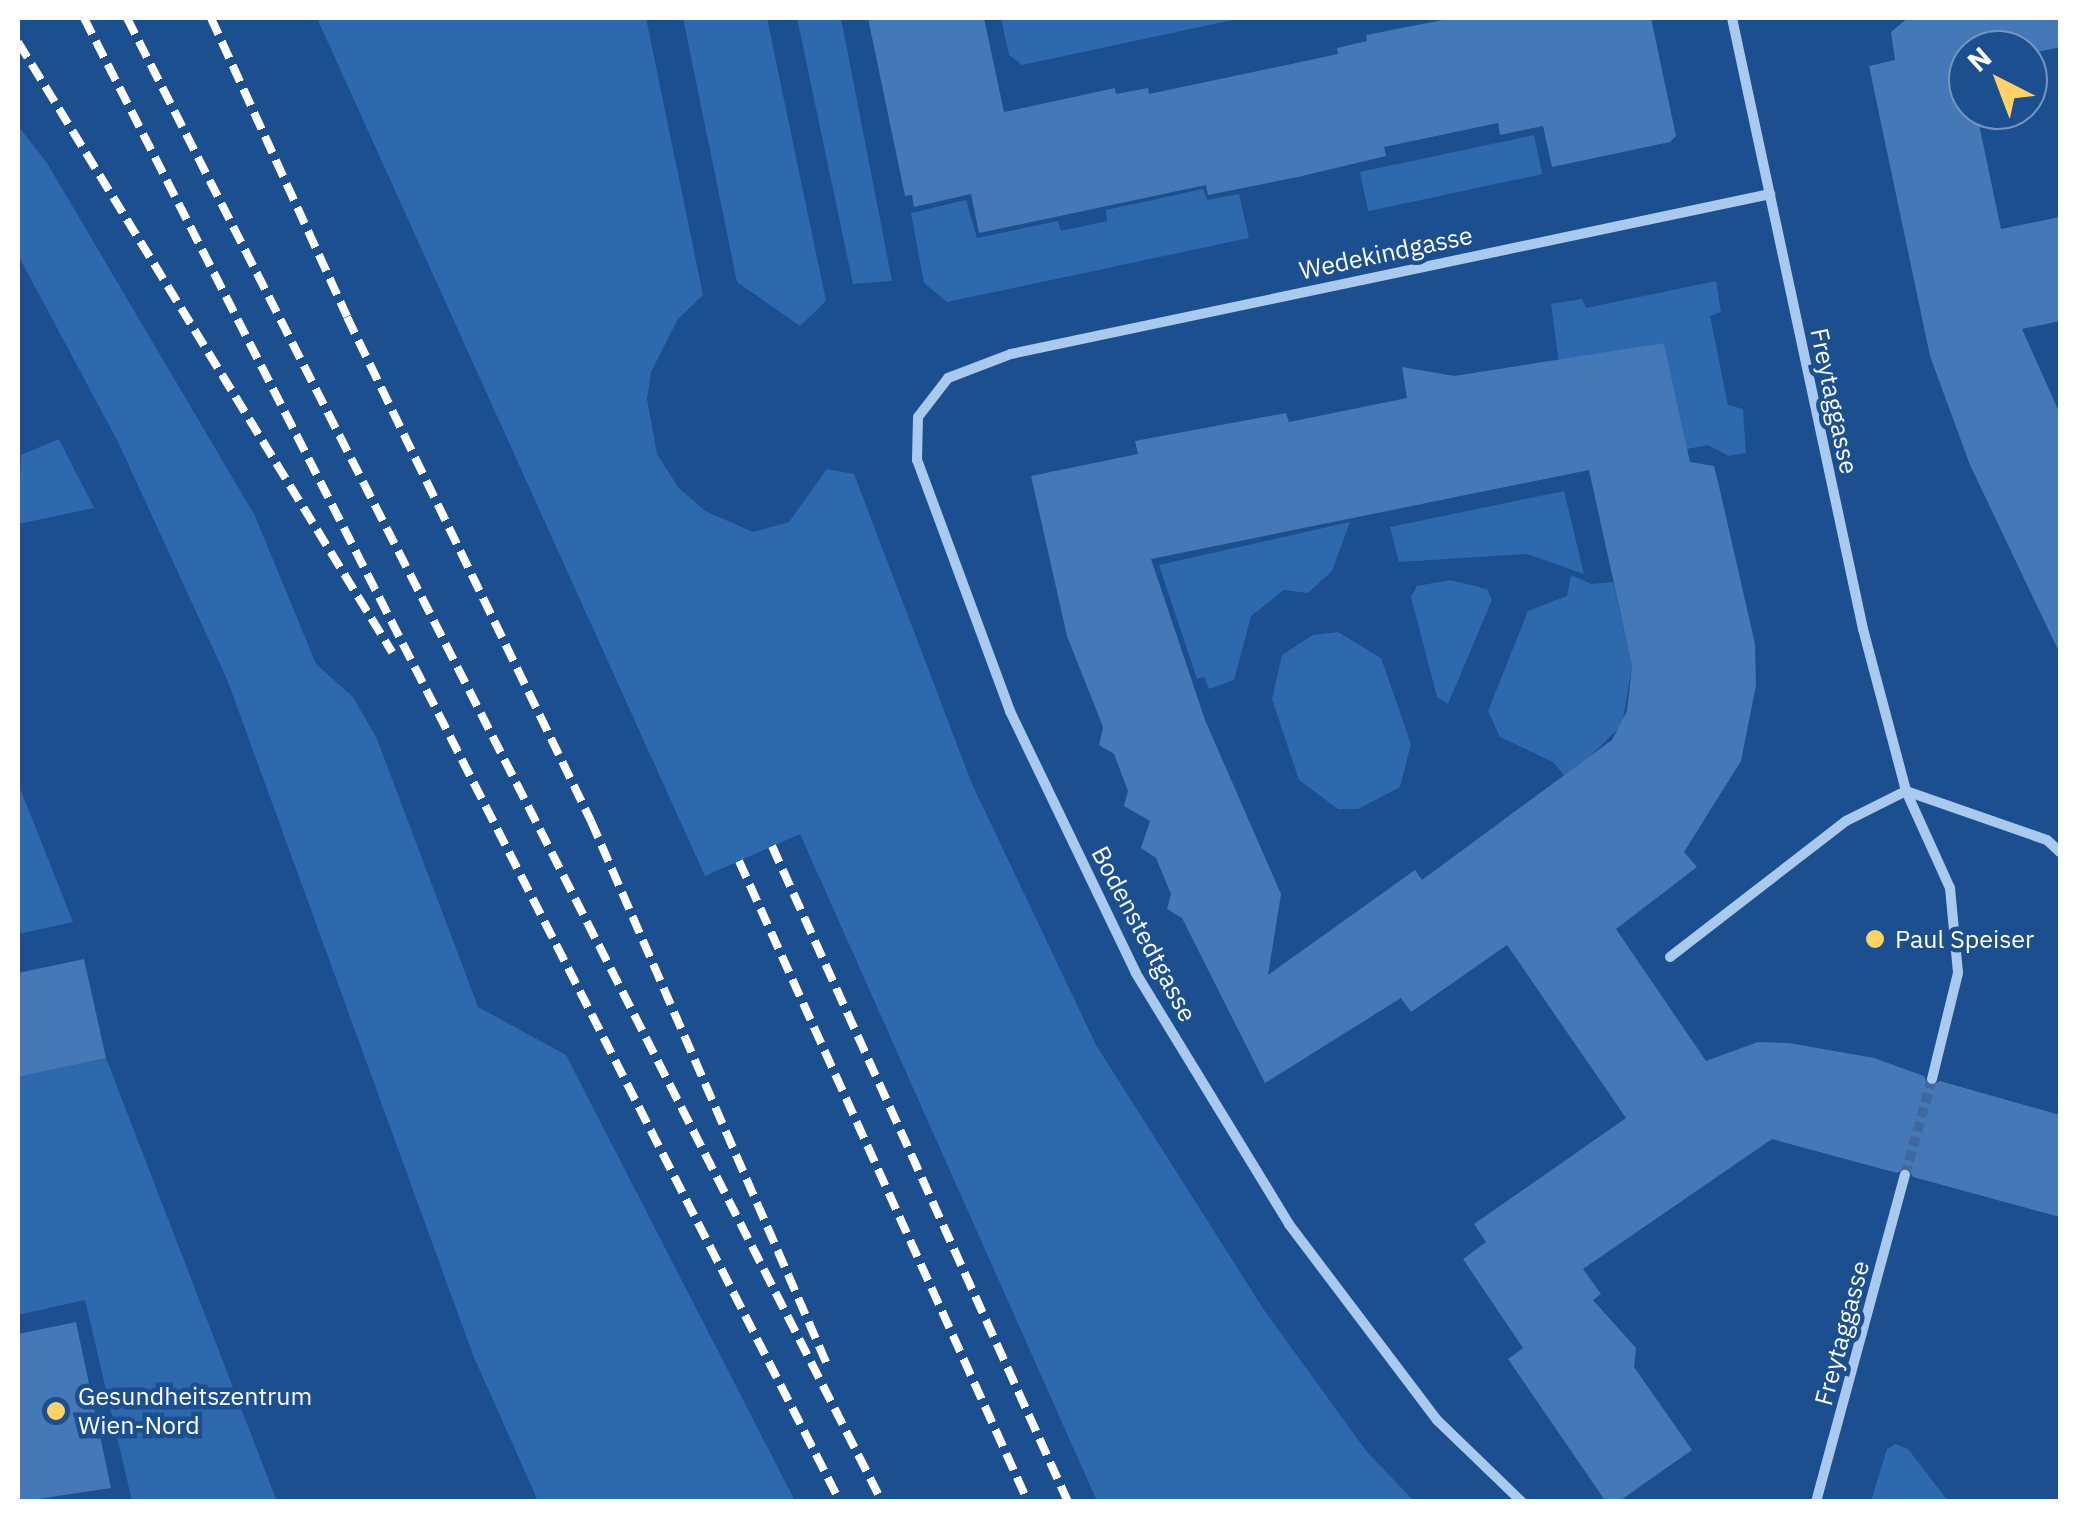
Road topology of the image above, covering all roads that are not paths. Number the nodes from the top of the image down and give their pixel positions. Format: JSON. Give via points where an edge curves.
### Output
{"nodes":[{"id":1,"x":1732,"y":18,"type":"edge"},
{"id":2,"x":1770,"y":194,"type":"junction"},
{"id":3,"x":1011,"y":354,"type":"joint"},
{"id":4,"x":1906,"y":792,"type":"junction"},
{"id":5,"x":2060,"y":852,"type":"edge"},
{"id":6,"x":1670,"y":957,"type":"dead end"},
{"id":7,"x":1932,"y":1079,"type":"tunnel mouth"},
{"id":8,"x":1905,"y":1175,"type":"tunnel mouth"},
{"id":9,"x":1522,"y":1502,"type":"edge"},
{"id":10,"x":1816,"y":1502,"type":"edge"}],
"edges":[{"from":1,"to":2,"type":"street","name":"Freytaggasse"},
{"from":2,"to":3,"type":"street","name":"Wedekindgasse"},
{"from":2,"to":4,"type":"street","name":"Freytaggasse","via":[[1862,629]]},
{"from":3,"to":9,"type":"street","name":"Bodenstedtgasse","via":[[968,367],[935,389],[918,417],[917,460],[1010,712],[1136,973],[1289,1224],[1437,1420]]},
{"from":4,"to":5,"type":"street","via":[[2047,840]]},
{"from":4,"to":6,"type":"street","via":[[1846,821]]},
{"from":4,"to":7,"type":"street","name":"Freytaggasse","via":[[1952,902],[1958,973]]},
{"from":8,"to":10,"type":"street","name":"Freytaggasse"}]}
